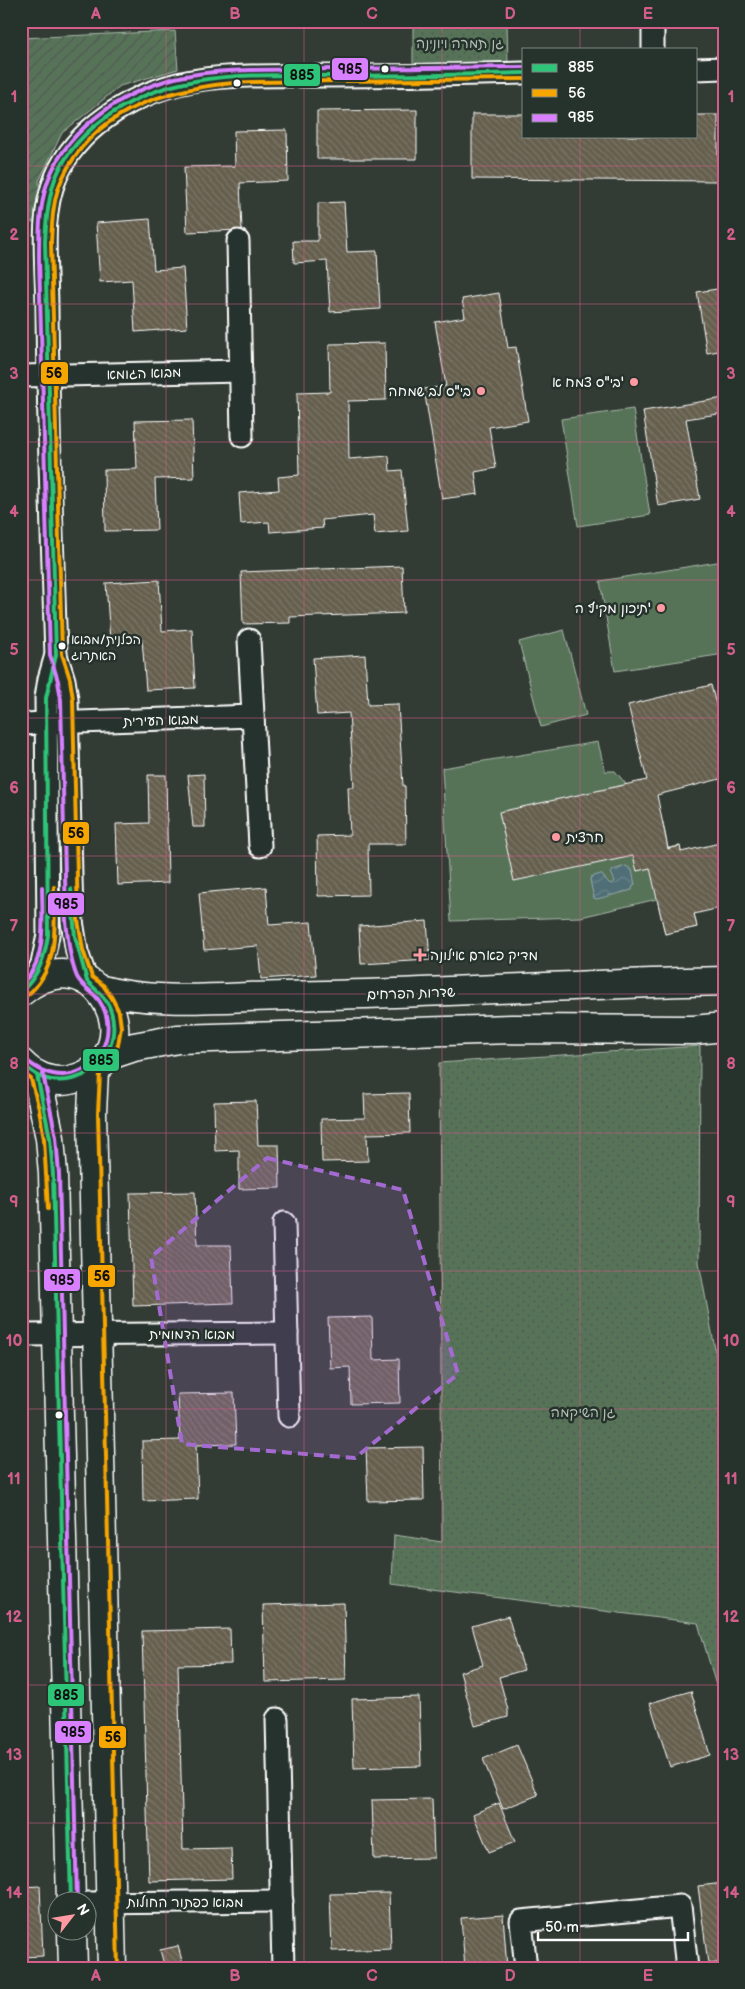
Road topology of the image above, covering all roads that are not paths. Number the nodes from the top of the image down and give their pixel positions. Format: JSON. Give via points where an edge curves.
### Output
{"nodes":[{"id":1,"x":653,"y":21,"type":"edge"},
{"id":2,"x":653,"y":48,"type":"edge"},
{"id":3,"x":724,"y":68,"type":"edge"},
{"id":4,"x":698,"y":69,"type":"edge"},
{"id":5,"x":522,"y":73,"type":"edge"},
{"id":6,"x":238,"y":241,"type":"dead end"},
{"id":7,"x":241,"y":371,"type":"junction"},
{"id":8,"x":21,"y":376,"type":"edge"},
{"id":9,"x":47,"y":376,"type":"junction"},
{"id":10,"x":242,"y":436,"type":"dead end"},
{"id":11,"x":250,"y":640,"type":"dead end"},
{"id":12,"x":56,"y":655,"type":"junction"},
{"id":13,"x":253,"y":716,"type":"junction"},
{"id":14,"x":68,"y":723,"type":"junction"},
{"id":15,"x":21,"y":724,"type":"edge"},
{"id":16,"x":47,"y":724,"type":"junction"},
{"id":17,"x":260,"y":846,"type":"dead end"},
{"id":18,"x":724,"y":981,"type":"edge"},
{"id":19,"x":93,"y":985,"type":"junction"},
{"id":20,"x":27,"y":987,"type":"edge"},
{"id":21,"x":724,"y":1027,"type":"edge"},
{"id":22,"x":100,"y":1063,"type":"junction"},
{"id":23,"x":25,"y":1067,"type":"edge"},
{"id":24,"x":284,"y":1223,"type":"dead end"},
{"id":25,"x":287,"y":1333,"type":"junction"},
{"id":26,"x":58,"y":1334,"type":"junction"},
{"id":27,"x":97,"y":1334,"type":"junction"},
{"id":28,"x":21,"y":1335,"type":"edge"},
{"id":29,"x":290,"y":1416,"type":"dead end"},
{"id":30,"x":277,"y":1719,"type":"dead end"},
{"id":31,"x":71,"y":1892,"type":"edge"},
{"id":32,"x":282,"y":1901,"type":"junction"},
{"id":33,"x":99,"y":1903,"type":"edge"},
{"id":34,"x":72,"y":1942,"type":"edge"},
{"id":35,"x":73,"y":1968,"type":"edge"},
{"id":36,"x":112,"y":1968,"type":"edge"},
{"id":37,"x":283,"y":1968,"type":"edge"},
{"id":38,"x":526,"y":1968,"type":"edge"},
{"id":39,"x":686,"y":1968,"type":"edge"}],
"edges":[{"from":1,"to":2,"type":"street"},
{"from":3,"to":4,"type":"street"},
{"from":5,"to":9,"type":"street","via":[[258,76],[179,84],[133,101],[93,128],[68,155],[56,175],[46,228]]},
{"from":6,"to":7,"type":"street"},
{"from":7,"to":9,"type":"street","name":"מבוא הגומא"},
{"from":7,"to":10,"type":"street"},
{"from":8,"to":9,"type":"street","name":"מבוא הגומא"},
{"from":9,"to":12,"type":"street"},
{"from":11,"to":13,"type":"street"},
{"from":12,"to":14,"type":"street","via":[[64,680]]},
{"from":12,"to":16,"type":"street","via":[[46,698]]},
{"from":13,"to":14,"type":"street","name":"מבוא העירית"},
{"from":13,"to":17,"type":"street"},
{"from":14,"to":16,"type":"street","name":"מבוא העירית"},
{"from":14,"to":19,"type":"street","via":[[72,921],[77,952]]},
{"from":15,"to":16,"type":"street","name":"מבוא העירית"},
{"from":16,"to":20,"type":"street","via":[[48,935],[42,964]]},
{"from":18,"to":19,"type":"street","name":"שדרות הפרחים","via":[[412,993],[156,998],[120,995]]},
{"from":19,"to":20,"type":"street","name":"שדרות הפרחים","via":[[74,975],[60,974],[46,976]]},
{"from":19,"to":22,"type":"street","via":[[107,1001],[115,1028],[112,1043]]},
{"from":21,"to":22,"type":"street","via":[[694,1030],[512,1029],[178,1039],[141,1046]]},
{"from":22,"to":23,"type":"street","via":[[81,1078],[66,1081],[51,1080]]},
{"from":22,"to":27,"type":"street","via":[[92,1113]]},
{"from":23,"to":26,"type":"street","via":[[50,1138]]},
{"from":24,"to":25,"type":"street"},
{"from":25,"to":27,"type":"street","name":"מבוא הדמומית"},
{"from":25,"to":29,"type":"street"},
{"from":26,"to":27,"type":"street","name":"מבוא הדמומית"},
{"from":26,"to":28,"type":"street","name":"מבוא הדמומית"},
{"from":26,"to":31,"type":"street"},
{"from":27,"to":33,"type":"street"},
{"from":30,"to":32,"type":"street"},
{"from":32,"to":33,"type":"street","name":"מבוא כפתור החולות"},
{"from":32,"to":37,"type":"street"},
{"from":33,"to":36,"type":"street"},
{"from":34,"to":35,"type":"street"},
{"from":38,"to":39,"type":"street","via":[[521,1921],[680,1906]]}]}
